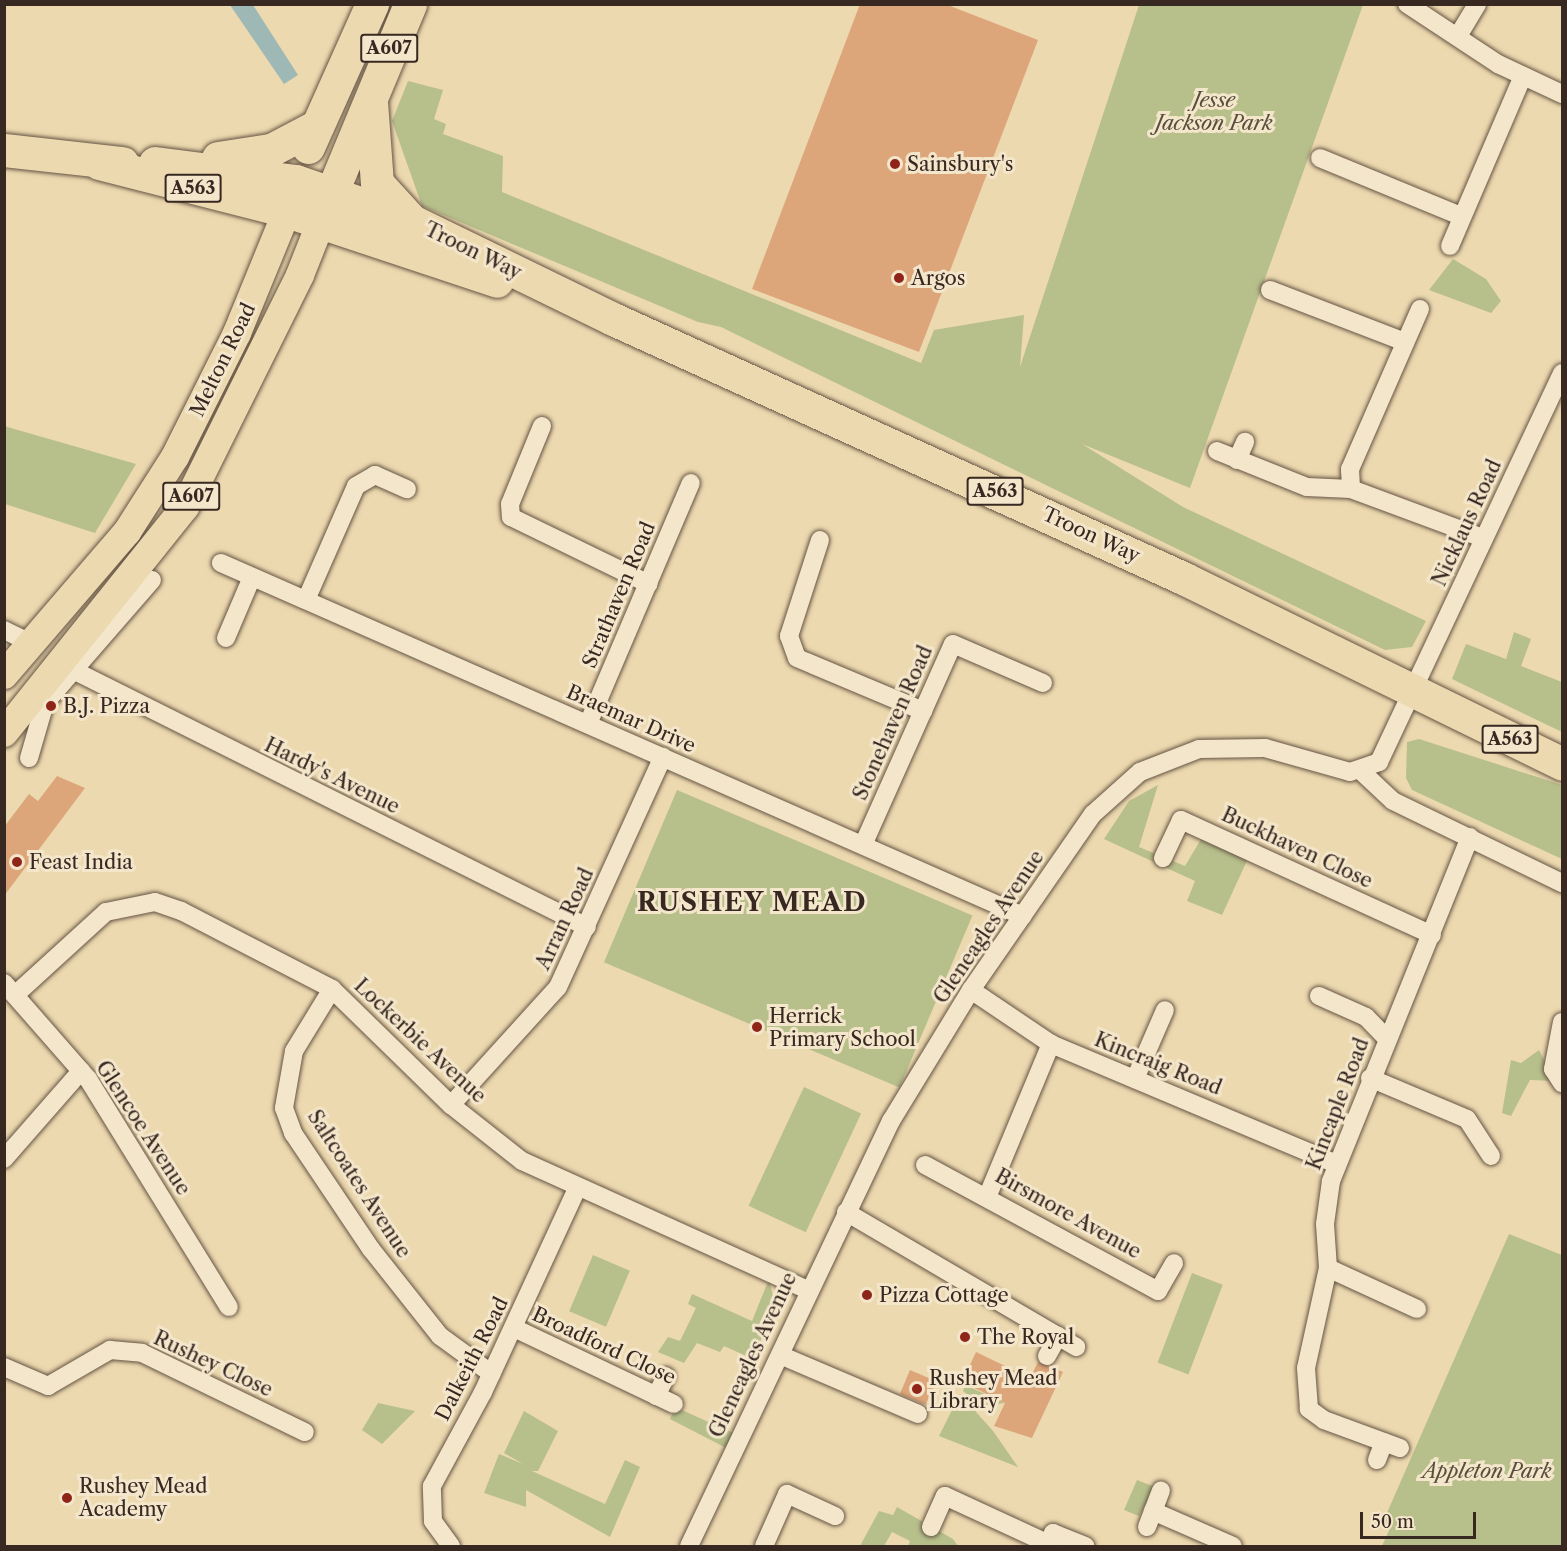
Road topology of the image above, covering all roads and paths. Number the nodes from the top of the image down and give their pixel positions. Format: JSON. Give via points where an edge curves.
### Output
{"nodes":[{"id":1,"x":372,"y":4,"type":"edge"},
{"id":2,"x":410,"y":4,"type":"edge"},
{"id":3,"x":1477,"y":4,"type":"edge"},
{"id":4,"x":1406,"y":9,"type":"edge"},
{"id":5,"x":1458,"y":36,"type":"junction"},
{"id":6,"x":1522,"y":76,"type":"junction"},
{"id":7,"x":371,"y":92,"type":"junction"},
{"id":8,"x":1563,"y":94,"type":"edge"},
{"id":9,"x":317,"y":126,"type":"junction"},
{"id":10,"x":4,"y":150,"type":"edge"},
{"id":11,"x":1320,"y":158,"type":"dead end"},
{"id":12,"x":99,"y":163,"type":"junction"},
{"id":13,"x":154,"y":163,"type":"junction"},
{"id":14,"x":330,"y":191,"type":"junction"},
{"id":15,"x":292,"y":196,"type":"junction"},
{"id":16,"x":1461,"y":216,"type":"junction"},
{"id":17,"x":412,"y":221,"type":"junction"},
{"id":18,"x":321,"y":222,"type":"junction"},
{"id":19,"x":1450,"y":246,"type":"dead end"},
{"id":20,"x":1270,"y":290,"type":"dead end"},
{"id":21,"x":1420,"y":309,"type":"dead end"},
{"id":22,"x":613,"y":319,"type":"junction"},
{"id":23,"x":1405,"y":342,"type":"junction"},
{"id":24,"x":1563,"y":373,"type":"edge"},
{"id":25,"x":1556,"y":409,"type":"edge"},
{"id":26,"x":542,"y":426,"type":"dead end"},
{"id":27,"x":1245,"y":442,"type":"dead end"},
{"id":28,"x":1217,"y":451,"type":"dead end"},
{"id":29,"x":1237,"y":460,"type":"junction"},
{"id":30,"x":691,"y":483,"type":"dead end"},
{"id":31,"x":407,"y":489,"type":"dead end"},
{"id":32,"x":1351,"y":489,"type":"junction"},
{"id":33,"x":121,"y":529,"type":"junction"},
{"id":34,"x":1483,"y":538,"type":"junction"},
{"id":35,"x":820,"y":540,"type":"dead end"},
{"id":36,"x":154,"y":549,"type":"junction"},
{"id":37,"x":221,"y":563,"type":"dead end"},
{"id":38,"x":252,"y":577,"type":"junction"},
{"id":39,"x":152,"y":580,"type":"dead end"},
{"id":40,"x":649,"y":584,"type":"junction"},
{"id":41,"x":306,"y":600,"type":"junction"},
{"id":42,"x":19,"y":637,"type":"edge"},
{"id":43,"x":226,"y":638,"type":"dead end"},
{"id":44,"x":4,"y":652,"type":"edge"},
{"id":45,"x":66,"y":667,"type":"junction"},
{"id":46,"x":4,"y":675,"type":"edge"},
{"id":47,"x":1042,"y":683,"type":"dead end"},
{"id":48,"x":1415,"y":694,"type":"junction"},
{"id":49,"x":923,"y":711,"type":"junction"},
{"id":50,"x":588,"y":724,"type":"junction"},
{"id":51,"x":4,"y":734,"type":"edge"},
{"id":52,"x":663,"y":757,"type":"junction"},
{"id":53,"x":29,"y":758,"type":"dead end"},
{"id":54,"x":1563,"y":764,"type":"edge"},
{"id":55,"x":1362,"y":772,"type":"junction"},
{"id":56,"x":1470,"y":837,"type":"junction"},
{"id":57,"x":863,"y":845,"type":"junction"},
{"id":58,"x":1163,"y":858,"type":"dead end"},
{"id":59,"x":1563,"y":883,"type":"edge"},
{"id":60,"x":1023,"y":916,"type":"junction"},
{"id":61,"x":587,"y":927,"type":"junction"},
{"id":62,"x":1432,"y":935,"type":"junction"},
{"id":63,"x":10,"y":989,"type":"edge"},
{"id":64,"x":332,"y":989,"type":"junction"},
{"id":65,"x":971,"y":990,"type":"junction"},
{"id":66,"x":1320,"y":996,"type":"dead end"},
{"id":67,"x":1165,"y":1010,"type":"dead end"},
{"id":68,"x":1563,"y":1022,"type":"edge"},
{"id":69,"x":1387,"y":1039,"type":"junction"},
{"id":70,"x":1051,"y":1044,"type":"junction"},
{"id":71,"x":81,"y":1071,"type":"junction"},
{"id":72,"x":1370,"y":1078,"type":"junction"},
{"id":73,"x":1135,"y":1079,"type":"junction"},
{"id":74,"x":1563,"y":1083,"type":"edge"},
{"id":75,"x":451,"y":1105,"type":"junction"},
{"id":76,"x":1491,"y":1156,"type":"dead end"},
{"id":77,"x":4,"y":1159,"type":"edge"},
{"id":78,"x":1337,"y":1164,"type":"junction"},
{"id":79,"x":925,"y":1165,"type":"dead end"},
{"id":80,"x":577,"y":1189,"type":"junction"},
{"id":81,"x":988,"y":1195,"type":"junction"},
{"id":82,"x":846,"y":1212,"type":"junction"},
{"id":83,"x":1174,"y":1263,"type":"dead end"},
{"id":84,"x":1328,"y":1268,"type":"junction"},
{"id":85,"x":808,"y":1290,"type":"junction"},
{"id":86,"x":229,"y":1307,"type":"dead end"},
{"id":87,"x":1417,"y":1309,"type":"dead end"},
{"id":88,"x":514,"y":1328,"type":"junction"},
{"id":89,"x":1058,"y":1336,"type":"junction"},
{"id":90,"x":1076,"y":1347,"type":"dead end"},
{"id":91,"x":780,"y":1355,"type":"junction"},
{"id":92,"x":1047,"y":1356,"type":"dead end"},
{"id":93,"x":4,"y":1367,"type":"edge"},
{"id":94,"x":492,"y":1374,"type":"junction"},
{"id":95,"x":666,"y":1376,"type":"dead end"},
{"id":96,"x":656,"y":1396,"type":"junction"},
{"id":97,"x":674,"y":1404,"type":"dead end"},
{"id":98,"x":918,"y":1414,"type":"dead end"},
{"id":99,"x":305,"y":1432,"type":"dead end"},
{"id":100,"x":1377,"y":1460,"type":"dead end"},
{"id":101,"x":1161,"y":1491,"type":"dead end"},
{"id":102,"x":835,"y":1516,"type":"dead end"},
{"id":103,"x":931,"y":1527,"type":"dead end"},
{"id":104,"x":1048,"y":1545,"type":"edge"},
{"id":105,"x":452,"y":1546,"type":"edge"},
{"id":106,"x":689,"y":1546,"type":"edge"},
{"id":107,"x":764,"y":1546,"type":"edge"},
{"id":108,"x":1085,"y":1546,"type":"edge"},
{"id":109,"x":1233,"y":1546,"type":"edge"}],
"edges":[{"from":1,"to":9,"type":"highway","name":"Melton Road","number":"A607"},
{"from":2,"to":7,"type":"highway","name":"Melton Road","number":"A607"},
{"from":3,"to":5,"type":"street"},
{"from":4,"to":5,"type":"street"},
{"from":5,"to":6,"type":"street"},
{"from":6,"to":8,"type":"street"},
{"from":6,"to":16,"type":"street"},
{"from":7,"to":14,"type":"highway","name":"Melton Road","number":"A607"},
{"from":7,"to":17,"type":"highway","name":"Melton Road","number":"A607","via":[[377,183],[386,200]]},
{"from":9,"to":13,"type":"highway","number":"A563","via":[[256,155]]},
{"from":9,"to":15,"type":"highway","name":"Melton Road","number":"A607"},
{"from":10,"to":12,"type":"highway","number":"A563"},
{"from":11,"to":16,"type":"street","via":[[1345,160]]},
{"from":12,"to":13,"type":"highway","number":"A563"},
{"from":12,"to":15,"type":"highway","number":"A563"},
{"from":13,"to":15,"type":"highway","number":"A563"},
{"from":14,"to":15,"type":"highway","number":"A563"},
{"from":14,"to":17,"type":"highway","name":"Troon Way"},
{"from":14,"to":18,"type":"highway","name":"Melton Road","number":"A607"},
{"from":15,"to":18,"type":"highway","number":"A563"},
{"from":15,"to":33,"type":"main road","name":"Melton Road","number":"A607","via":[[197,414]]},
{"from":16,"to":19,"type":"street"},
{"from":17,"to":22,"type":"highway","name":"Troon Way"},
{"from":18,"to":22,"type":"highway","name":"Troon Way"},
{"from":18,"to":36,"type":"main road","name":"Melton Road","number":"A607","via":[[220,441],[185,507]]},
{"from":20,"to":23,"type":"street"},
{"from":21,"to":23,"type":"street"},
{"from":22,"to":48,"type":"highway","name":"Troon Way","number":"A563","via":[[1175,574]]},
{"from":23,"to":32,"type":"street","via":[[1350,469]]},
{"from":24,"to":25,"type":"street","name":"Nicklaus Road"},
{"from":25,"to":34,"type":"street","name":"Nicklaus Road"},
{"from":26,"to":40,"type":"street","via":[[510,504],[511,517]]},
{"from":27,"to":29,"type":"street"},
{"from":28,"to":29,"type":"street"},
{"from":29,"to":32,"type":"street","via":[[1307,487]]},
{"from":30,"to":40,"type":"street","name":"Strathaven Road"},
{"from":31,"to":41,"type":"street","via":[[375,475],[356,486]]},
{"from":32,"to":34,"type":"street"},
{"from":33,"to":36,"type":"main road"},
{"from":33,"to":42,"type":"main road","name":"Melton Road","number":"A607"},
{"from":34,"to":48,"type":"street","name":"Nicklaus Road"},
{"from":35,"to":49,"type":"street","via":[[789,636],[797,658]]},
{"from":36,"to":45,"type":"main road","name":"Melton Road","number":"A607"},
{"from":37,"to":38,"type":"street","name":"Braemar Drive"},
{"from":38,"to":41,"type":"street","name":"Braemar Drive"},
{"from":38,"to":43,"type":"street"},
{"from":39,"to":45,"type":"street"},
{"from":40,"to":50,"type":"street","name":"Strathaven Road"},
{"from":41,"to":50,"type":"street","name":"Braemar Drive"},
{"from":42,"to":44,"type":"street"},
{"from":42,"to":46,"type":"main road","name":"Melton Road","number":"A607"},
{"from":45,"to":51,"type":"main road","name":"Melton Road","number":"A607"},
{"from":45,"to":53,"type":"street","via":[[45,703]]},
{"from":45,"to":61,"type":"street","name":"Hardy's Avenue"},
{"from":47,"to":49,"type":"street","name":"Stonehaven Road","via":[[953,644]]},
{"from":48,"to":54,"type":"highway","name":"Troon Way","number":"A563"},
{"from":48,"to":55,"type":"street","via":[[1385,754]]},
{"from":49,"to":57,"type":"street","name":"Stonehaven Road"},
{"from":50,"to":52,"type":"street","name":"Braemar Drive"},
{"from":52,"to":57,"type":"street","name":"Braemar Drive"},
{"from":52,"to":61,"type":"street","name":"Arran Road"},
{"from":55,"to":56,"type":"street","via":[[1392,801]]},
{"from":55,"to":60,"type":"street","name":"Gleneagles Avenue","via":[[1265,748],[1199,749],[1169,759],[1114,790]]},
{"from":56,"to":59,"type":"street"},
{"from":56,"to":62,"type":"street","name":"Kincaple Road"},
{"from":57,"to":60,"type":"street","name":"Braemar Drive"},
{"from":58,"to":62,"type":"street","name":"Buckhaven Close","via":[[1182,820]]},
{"from":60,"to":65,"type":"street","name":"Gleneagles Avenue"},
{"from":61,"to":75,"type":"street","name":"Arran Road","via":[[558,987]]},
{"from":62,"to":69,"type":"street","name":"Kincaple Road"},
{"from":63,"to":64,"type":"street","name":"Lockerbie Avenue","via":[[106,912],[155,902]]},
{"from":63,"to":71,"type":"street","name":"Glencoe Avenue"},
{"from":64,"to":75,"type":"street","name":"Lockerbie Avenue"},
{"from":64,"to":94,"type":"street","name":"Saltcoates Avenue","via":[[294,1051],[284,1108],[292,1133],[371,1249],[440,1336]]},
{"from":65,"to":70,"type":"street","name":"Kincraig Road"},
{"from":65,"to":82,"type":"street","name":"Gleneagles Avenue","via":[[891,1120]]},
{"from":66,"to":69,"type":"street","via":[[1366,1017]]},
{"from":67,"to":73,"type":"street"},
{"from":68,"to":74,"type":"street","via":[[1553,1069]]},
{"from":69,"to":72,"type":"street","name":"Kincaple Road"},
{"from":70,"to":73,"type":"street","name":"Kincraig Road"},
{"from":70,"to":81,"type":"street"},
{"from":71,"to":77,"type":"street"},
{"from":71,"to":86,"type":"street","name":"Glencoe Avenue"},
{"from":72,"to":76,"type":"street","via":[[1467,1119]]},
{"from":72,"to":78,"type":"street","name":"Kincaple Road"},
{"from":73,"to":78,"type":"street","name":"Kincraig Road"},
{"from":75,"to":80,"type":"street","name":"Lockerbie Avenue","via":[[522,1161]]},
{"from":78,"to":84,"type":"street","name":"Kincaple Road","via":[[1325,1224]]},
{"from":79,"to":81,"type":"street","name":"Birsmore Avenue"},
{"from":80,"to":85,"type":"street","name":"Lockerbie Avenue"},
{"from":80,"to":88,"type":"street","name":"Dalkeith Road"},
{"from":81,"to":83,"type":"street","name":"Birsmore Avenue","via":[[1158,1291]]},
{"from":82,"to":85,"type":"street","name":"Gleneagles Avenue"},
{"from":82,"to":89,"type":"street"},
{"from":84,"to":87,"type":"street"},
{"from":84,"to":100,"type":"street","name":"Kincaple Road","via":[[1306,1368],[1309,1408],[1324,1420],[1392,1445]]},
{"from":85,"to":91,"type":"street","name":"Gleneagles Avenue"},
{"from":88,"to":94,"type":"street","name":"Dalkeith Road"},
{"from":88,"to":96,"type":"street","name":"Broadford Close"},
{"from":89,"to":90,"type":"street"},
{"from":89,"to":92,"type":"street"},
{"from":91,"to":98,"type":"street"},
{"from":91,"to":106,"type":"street","name":"Gleneagles Avenue"},
{"from":93,"to":99,"type":"street","name":"Rushey Close","via":[[48,1386],[110,1350],[142,1353]]},
{"from":94,"to":105,"type":"street","name":"Dalkeith Road","via":[[432,1486],[433,1521]]},
{"from":95,"to":96,"type":"street"},
{"from":96,"to":97,"type":"street","name":"Broadford Close"},
{"from":101,"to":109,"type":"street","via":[[1150,1519]]},
{"from":102,"to":107,"type":"street","via":[[787,1494]]},
{"from":103,"to":104,"type":"street","via":[[945,1496]]},
{"from":104,"to":108,"type":"street","via":[[1053,1533]]}]}
